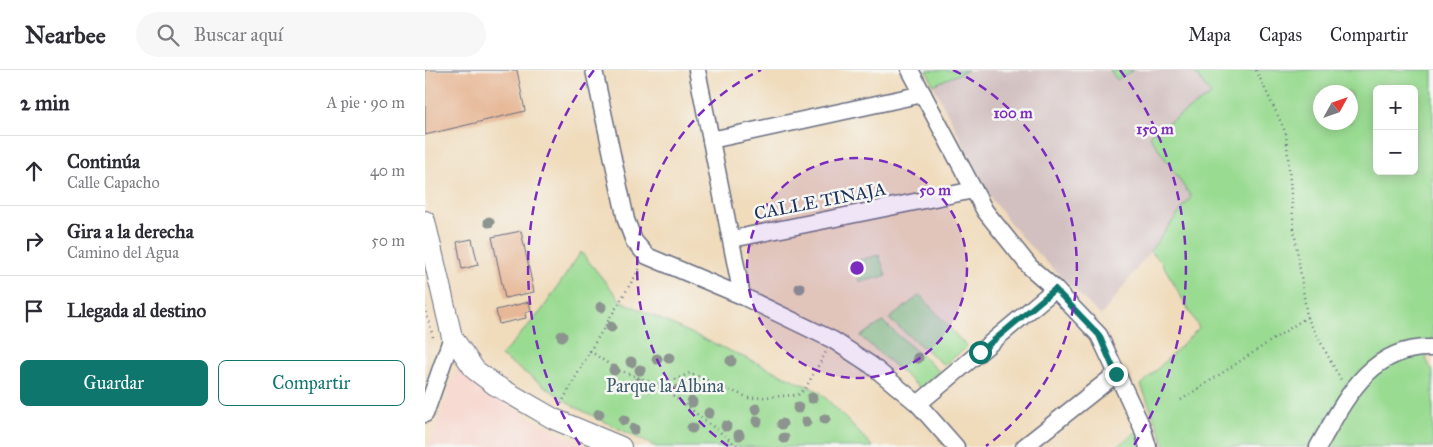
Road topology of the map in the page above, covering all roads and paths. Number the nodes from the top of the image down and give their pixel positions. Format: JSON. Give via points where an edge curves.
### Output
{"nodes":[{"id":1,"x":593,"y":70,"type":"edge"},
{"id":2,"x":697,"y":70,"type":"edge"},
{"id":3,"x":910,"y":70,"type":"edge"},
{"id":4,"x":1256,"y":70,"type":"edge"},
{"id":5,"x":923,"y":94,"type":"junction"},
{"id":6,"x":711,"y":140,"type":"junction"},
{"id":7,"x":974,"y":190,"type":"junction"},
{"id":8,"x":425,"y":221,"type":"edge"},
{"id":9,"x":732,"y":239,"type":"junction"},
{"id":10,"x":647,"y":256,"type":"junction"},
{"id":11,"x":1055,"y":289,"type":"junction"},
{"id":12,"x":742,"y":296,"type":"junction"},
{"id":13,"x":425,"y":307,"type":"edge"},
{"id":14,"x":1307,"y":317,"type":"junction"},
{"id":15,"x":443,"y":340,"type":"junction"},
{"id":16,"x":833,"y":340,"type":"junction"},
{"id":17,"x":1433,"y":348,"type":"edge"},
{"id":18,"x":590,"y":351,"type":"junction"},
{"id":19,"x":1116,"y":374,"type":"junction"},
{"id":20,"x":661,"y":386,"type":"junction"},
{"id":21,"x":1349,"y":395,"type":"junction"},
{"id":22,"x":1181,"y":400,"type":"dead end"},
{"id":23,"x":918,"y":404,"type":"junction"},
{"id":24,"x":425,"y":414,"type":"edge"},
{"id":25,"x":554,"y":419,"type":"junction"},
{"id":26,"x":739,"y":446,"type":"edge"},
{"id":27,"x":621,"y":447,"type":"edge"},
{"id":28,"x":745,"y":447,"type":"edge"},
{"id":29,"x":956,"y":447,"type":"edge"},
{"id":30,"x":1024,"y":447,"type":"edge"},
{"id":31,"x":1148,"y":447,"type":"edge"},
{"id":32,"x":1319,"y":447,"type":"edge"}],
"edges":[{"from":1,"to":10,"type":"street","via":[[626,220],[634,241]]},
{"from":2,"to":6,"type":"street"},
{"from":3,"to":5,"type":"street"},
{"from":4,"to":14,"type":"path","via":[[1286,133],[1294,229]]},
{"from":5,"to":6,"type":"street"},
{"from":5,"to":7,"type":"street"},
{"from":6,"to":9,"type":"street"},
{"from":7,"to":9,"type":"street","name":"CALLE TINAJA"},
{"from":7,"to":11,"type":"street","via":[[985,211],[1030,267]]},
{"from":8,"to":15,"type":"street"},
{"from":9,"to":12,"type":"street"},
{"from":10,"to":12,"type":"street"},
{"from":10,"to":18,"type":"path"},
{"from":11,"to":19,"type":"street","via":[[1099,335]]},
{"from":11,"to":23,"type":"street"},
{"from":12,"to":16,"type":"street"},
{"from":13,"to":15,"type":"path"},
{"from":14,"to":21,"type":"path"},
{"from":14,"to":22,"type":"path"},
{"from":15,"to":24,"type":"street"},
{"from":15,"to":25,"type":"street","via":[[495,385]]},
{"from":16,"to":20,"type":"path","via":[[805,389],[798,394],[749,398],[690,374]]},
{"from":16,"to":23,"type":"street","via":[[871,365]]},
{"from":17,"to":21,"type":"street","via":[[1421,347],[1392,354],[1363,376]]},
{"from":18,"to":20,"type":"path","via":[[616,369]]},
{"from":18,"to":25,"type":"path"},
{"from":19,"to":30,"type":"street"},
{"from":19,"to":31,"type":"street","via":[[1142,427]]},
{"from":20,"to":26,"type":"path"},
{"from":21,"to":32,"type":"street"},
{"from":23,"to":29,"type":"street"},
{"from":25,"to":27,"type":"street"},
{"from":26,"to":28,"type":"path"}]}
